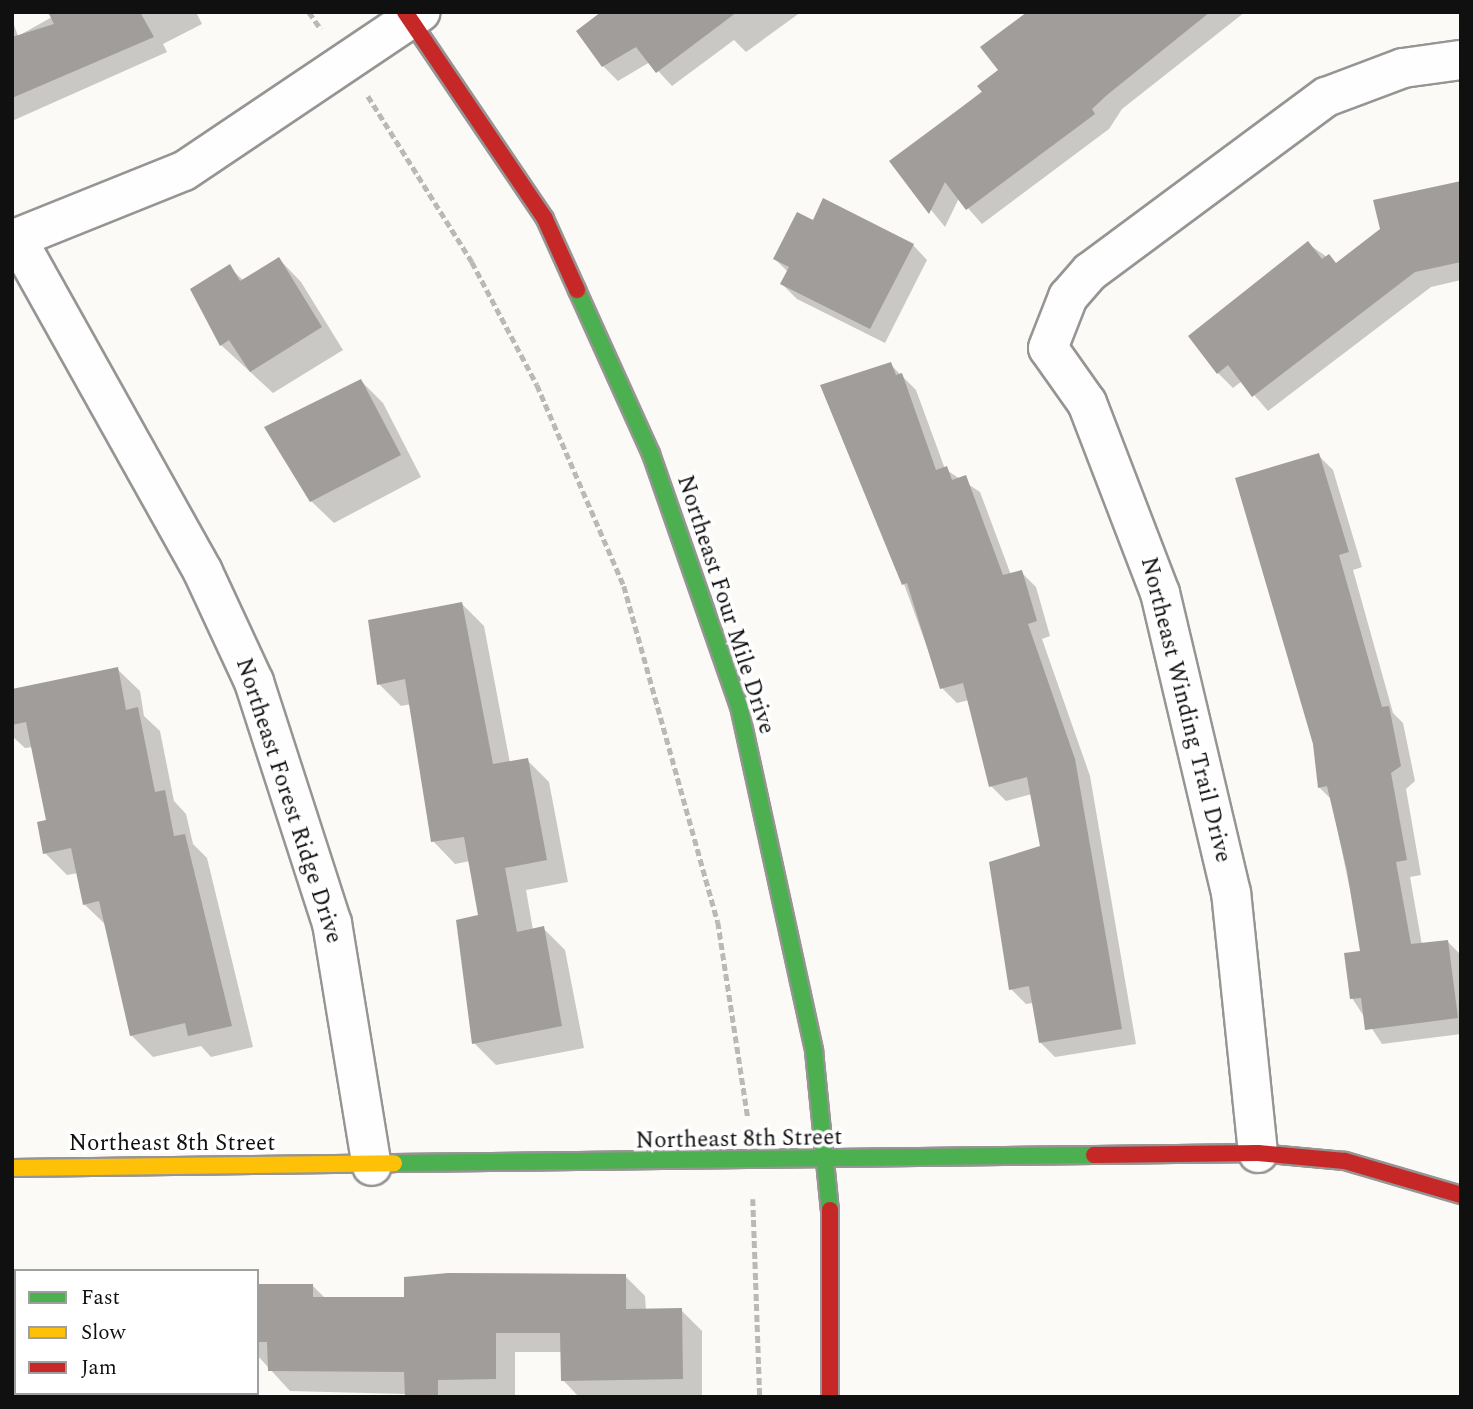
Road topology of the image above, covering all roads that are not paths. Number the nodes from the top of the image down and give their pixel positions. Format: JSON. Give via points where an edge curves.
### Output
{"nodes":[{"id":1,"x":412,"y":15,"type":"edge"},
{"id":2,"x":1461,"y":60,"type":"edge"},
{"id":3,"x":15,"y":239,"type":"edge"},
{"id":4,"x":1258,"y":1153,"type":"junction"},
{"id":5,"x":827,"y":1163,"type":"junction"},
{"id":6,"x":372,"y":1166,"type":"junction"},
{"id":7,"x":12,"y":1168,"type":"edge"},
{"id":8,"x":1461,"y":1195,"type":"edge"},
{"id":9,"x":830,"y":1397,"type":"edge"}],
"edges":[{"from":1,"to":3,"type":"street","via":[[348,67],[184,171]]},
{"from":1,"to":5,"type":"street","name":"Northeast Four Mile Drive","via":[[545,219],[651,454],[738,706],[814,1051]]},
{"from":2,"to":4,"type":"street","name":"Northeast Winding Trail Drive","via":[[1403,68],[1326,97],[1090,271],[1068,297],[1048,348],[1087,403],[1160,593],[1231,893]]},
{"from":3,"to":6,"type":"street","name":"Northeast Forest Ridge Drive","via":[[203,572],[254,682],[332,923]]},
{"from":4,"to":5,"type":"street","name":"Northeast 8th Street"},
{"from":4,"to":8,"type":"street","name":"Northeast 8th Street","via":[[1345,1161]]},
{"from":5,"to":6,"type":"street","name":"Northeast 8th Street"},
{"from":5,"to":9,"type":"street","name":"Northeast Four Mile Drive"},
{"from":6,"to":7,"type":"street","name":"Northeast 8th Street"}]}
